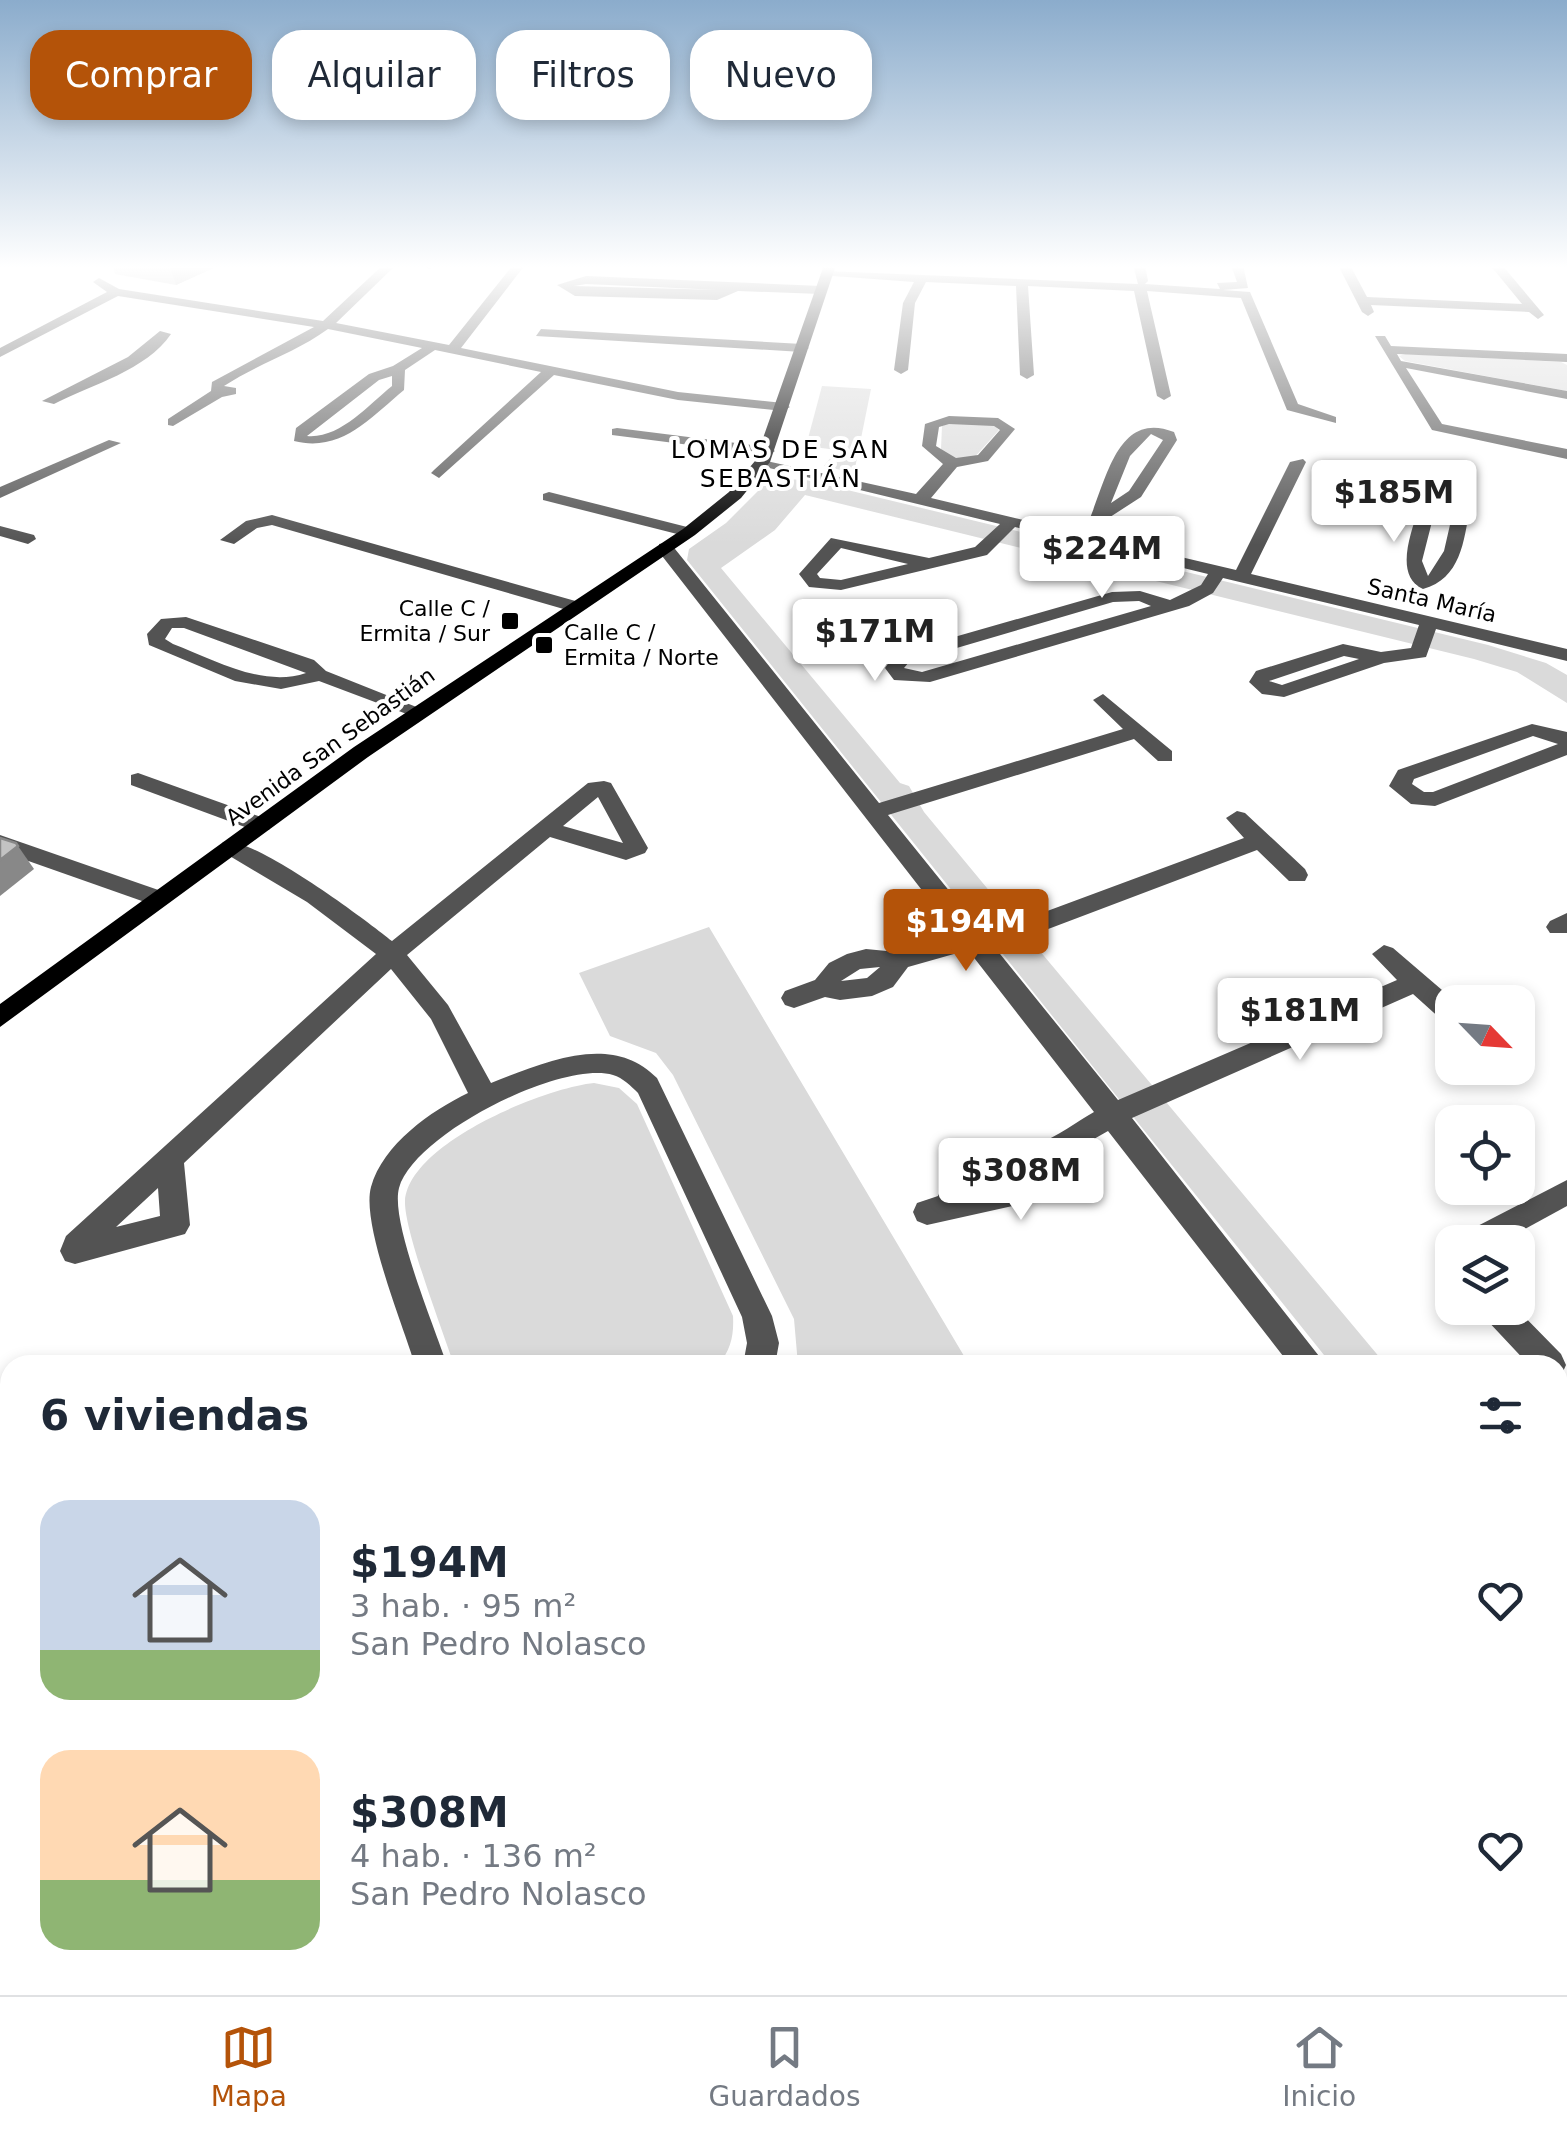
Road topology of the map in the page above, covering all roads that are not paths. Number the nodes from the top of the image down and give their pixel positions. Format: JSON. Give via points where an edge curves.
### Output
{"nodes":[{"id":1,"x":136,"y":358,"type":"edge"},
{"id":2,"x":277,"y":358,"type":"edge"},
{"id":3,"x":415,"y":358,"type":"edge"},
{"id":4,"x":492,"y":358,"type":"edge"},
{"id":5,"x":799,"y":358,"type":"edge"},
{"id":6,"x":902,"y":358,"type":"edge"},
{"id":7,"x":1026,"y":358,"type":"edge"},
{"id":8,"x":1156,"y":358,"type":"edge"},
{"id":9,"x":1272,"y":358,"type":"edge"},
{"id":10,"x":1393,"y":358,"type":"edge"},
{"id":11,"x":1418,"y":358,"type":"edge"},
{"id":12,"x":398,"y":370,"type":"junction"},
{"id":13,"x":551,"y":370,"type":"junction"},
{"id":14,"x":901,"y":370,"type":"dead end"},
{"id":15,"x":1027,"y":376,"type":"dead end"},
{"id":16,"x":1567,"y":394,"type":"edge"},
{"id":17,"x":1164,"y":396,"type":"dead end"},
{"id":18,"x":49,"y":401,"type":"dead end"},
{"id":19,"x":783,"y":406,"type":"junction"},
{"id":20,"x":1330,"y":420,"type":"dead end"},
{"id":21,"x":173,"y":422,"type":"dead end"},
{"id":22,"x":616,"y":432,"type":"dead end"},
{"id":23,"x":114,"y":443,"type":"dead end"},
{"id":24,"x":44,"y":453,"type":"dead end"},
{"id":25,"x":1567,"y":454,"type":"edge"},
{"id":26,"x":765,"y":457,"type":"junction"},
{"id":27,"x":72,"y":461,"type":"junction"},
{"id":28,"x":953,"y":462,"type":"junction"},
{"id":29,"x":1298,"y":462,"type":"dead end"},
{"id":30,"x":439,"y":473,"type":"dead end"},
{"id":31,"x":0,"y":494,"type":"edge"},
{"id":32,"x":549,"y":497,"type":"dead end"},
{"id":33,"x":920,"y":500,"type":"junction"},
{"id":34,"x":1101,"y":516,"type":"junction"},
{"id":35,"x":1011,"y":522,"type":"junction"},
{"id":36,"x":0,"y":532,"type":"edge"},
{"id":37,"x":688,"y":532,"type":"junction"},
{"id":38,"x":28,"y":538,"type":"dead end"},
{"id":39,"x":228,"y":540,"type":"dead end"},
{"id":40,"x":1086,"y":540,"type":"junction"},
{"id":41,"x":665,"y":548,"type":"junction"},
{"id":42,"x":931,"y":564,"type":"junction"},
{"id":43,"x":1218,"y":572,"type":"junction"},
{"id":44,"x":1240,"y":577,"type":"junction"},
{"id":45,"x":1422,"y":584,"type":"junction"},
{"id":46,"x":574,"y":606,"type":"junction"},
{"id":47,"x":1170,"y":606,"type":"junction"},
{"id":48,"x":1421,"y":620,"type":"junction"},
{"id":49,"x":1026,"y":622,"type":"junction"},
{"id":50,"x":1048,"y":642,"type":"junction"},
{"id":51,"x":1567,"y":655,"type":"edge"},
{"id":52,"x":1381,"y":658,"type":"junction"},
{"id":53,"x":319,"y":675,"type":"junction"},
{"id":54,"x":1103,"y":700,"type":"dead end"},
{"id":55,"x":419,"y":712,"type":"junction"},
{"id":56,"x":1138,"y":731,"type":"junction"},
{"id":57,"x":1567,"y":742,"type":"edge"},
{"id":58,"x":1165,"y":756,"type":"dead end"},
{"id":59,"x":138,"y":780,"type":"dead end"},
{"id":60,"x":872,"y":812,"type":"junction"},
{"id":61,"x":1236,"y":818,"type":"dead end"},
{"id":62,"x":261,"y":825,"type":"junction"},
{"id":63,"x":546,"y":828,"type":"dead end"},
{"id":64,"x":1260,"y":840,"type":"junction"},
{"id":65,"x":0,"y":843,"type":"edge"},
{"id":66,"x":231,"y":848,"type":"junction"},
{"id":67,"x":1297,"y":875,"type":"dead end"},
{"id":68,"x":159,"y":898,"type":"junction"},
{"id":69,"x":974,"y":940,"type":"junction"},
{"id":70,"x":392,"y":953,"type":"junction"},
{"id":71,"x":1384,"y":954,"type":"dead end"},
{"id":72,"x":1416,"y":982,"type":"junction"},
{"id":73,"x":794,"y":998,"type":"dead end"},
{"id":74,"x":1435,"y":999,"type":"edge"},
{"id":75,"x":0,"y":1017,"type":"edge"},
{"id":76,"x":484,"y":1100,"type":"junction"},
{"id":77,"x":1112,"y":1115,"type":"junction"},
{"id":78,"x":1040,"y":1156,"type":"junction"},
{"id":79,"x":170,"y":1159,"type":"dead end"},
{"id":80,"x":1567,"y":1192,"type":"edge"},
{"id":81,"x":1506,"y":1225,"type":"edge"},
{"id":82,"x":1512,"y":1325,"type":"edge"},
{"id":83,"x":428,"y":1355,"type":"edge"},
{"id":84,"x":761,"y":1355,"type":"edge"},
{"id":85,"x":1302,"y":1355,"type":"edge"},
{"id":86,"x":1541,"y":1355,"type":"edge"}],
"edges":[{"from":1,"to":18,"type":"street"},
{"from":2,"to":21,"type":"street","via":[[241,387],[218,393]]},
{"from":3,"to":12,"type":"street"},
{"from":4,"to":13,"type":"street"},
{"from":5,"to":19,"type":"main road","name":"Avenida San Sebastián"},
{"from":6,"to":14,"type":"street"},
{"from":7,"to":15,"type":"street"},
{"from":8,"to":17,"type":"street"},
{"from":9,"to":20,"type":"street","via":[[1292,406]]},
{"from":10,"to":25,"type":"street","via":[[1440,429]]},
{"from":11,"to":16,"type":"street"},
{"from":12,"to":12,"type":"street","via":[[374,377],[299,438],[332,438],[399,387]]},
{"from":13,"to":19,"type":"street","via":[[701,400]]},
{"from":13,"to":30,"type":"street"},
{"from":19,"to":26,"type":"main road","name":"Avenida San Sebastián"},
{"from":22,"to":26,"type":"street","name":"Santa María"},
{"from":23,"to":27,"type":"street"},
{"from":24,"to":27,"type":"street"},
{"from":26,"to":33,"type":"street","name":"Santa María"},
{"from":26,"to":37,"type":"main road","name":"Avenida San Sebastián","via":[[735,495]]},
{"from":27,"to":31,"type":"street"},
{"from":28,"to":28,"type":"street","via":[[983,458],[1008,428],[992,421],[932,424],[930,450]]},
{"from":28,"to":33,"type":"street"},
{"from":29,"to":44,"type":"street"},
{"from":32,"to":37,"type":"street"},
{"from":33,"to":35,"type":"street","name":"Santa María"},
{"from":34,"to":34,"type":"street","via":[[1135,494],[1169,435],[1141,434],[1106,487]]},
{"from":34,"to":40,"type":"street"},
{"from":35,"to":40,"type":"street","name":"Santa María"},
{"from":35,"to":42,"type":"street","via":[[989,547]]},
{"from":36,"to":38,"type":"street"},
{"from":37,"to":41,"type":"main road","name":"Avenida San Sebastián"},
{"from":39,"to":46,"type":"street","via":[[272,520]]},
{"from":40,"to":43,"type":"street","name":"Santa María"},
{"from":41,"to":46,"type":"main road","name":"Avenida San Sebastián"},
{"from":41,"to":60,"type":"street"},
{"from":42,"to":42,"type":"street","via":[[834,586],[815,583],[808,574],[837,542]]},
{"from":43,"to":44,"type":"street","name":"Santa María"},
{"from":43,"to":47,"type":"street","via":[[1208,590]]},
{"from":44,"to":48,"type":"street","name":"Santa María"},
{"from":45,"to":45,"type":"street","via":[[1446,569],[1464,502],[1450,492],[1431,495],[1413,562]]},
{"from":45,"to":48,"type":"street"},
{"from":46,"to":55,"type":"main road","name":"Avenida San Sebastián"},
{"from":47,"to":49,"type":"street","via":[[1121,596]]},
{"from":47,"to":50,"type":"street"},
{"from":48,"to":51,"type":"street","name":"Santa María"},
{"from":48,"to":52,"type":"street","via":[[1423,650]]},
{"from":49,"to":50,"type":"street"},
{"from":49,"to":50,"type":"street","via":[[902,658],[894,668],[923,678]]},
{"from":52,"to":52,"type":"street","via":[[1284,690],[1259,682],[1263,675],[1343,650]]},
{"from":53,"to":53,"type":"street","via":[[308,664],[186,622],[167,623],[156,634],[166,648],[273,685]]},
{"from":53,"to":55,"type":"street"},
{"from":54,"to":56,"type":"street"},
{"from":55,"to":62,"type":"main road","name":"Avenida San Sebastián"},
{"from":56,"to":58,"type":"street"},
{"from":56,"to":60,"type":"street"},
{"from":57,"to":57,"type":"street","via":[[1532,730],[1399,782],[1410,795],[1435,799]]},
{"from":59,"to":62,"type":"street"},
{"from":60,"to":69,"type":"street"},
{"from":61,"to":64,"type":"street"},
{"from":62,"to":66,"type":"main road","name":"Avenida San Sebastián"},
{"from":63,"to":70,"type":"street"},
{"from":64,"to":67,"type":"street"},
{"from":64,"to":69,"type":"street","via":[[1027,928]]},
{"from":65,"to":68,"type":"street"},
{"from":66,"to":68,"type":"main road","name":"Avenida San Sebastián"},
{"from":66,"to":70,"type":"street","via":[[334,906]]},
{"from":68,"to":75,"type":"main road","name":"Avenida San Sebastián"},
{"from":69,"to":73,"type":"street","via":[[899,961],[872,987],[824,987]]},
{"from":69,"to":77,"type":"street"},
{"from":70,"to":76,"type":"street","via":[[447,1020]]},
{"from":70,"to":79,"type":"street"},
{"from":71,"to":72,"type":"street"},
{"from":72,"to":74,"type":"street"},
{"from":72,"to":77,"type":"street"},
{"from":76,"to":83,"type":"street","via":[[436,1126],[390,1175],[384,1194]]},
{"from":76,"to":84,"type":"street","via":[[584,1064],[614,1064],[640,1076],[757,1316]]},
{"from":77,"to":78,"type":"street"},
{"from":77,"to":85,"type":"street"},
{"from":78,"to":78,"type":"street","via":[[1014,1194],[998,1202],[938,1207],[986,1161]]},
{"from":80,"to":81,"type":"street"},
{"from":82,"to":86,"type":"street"}]}
